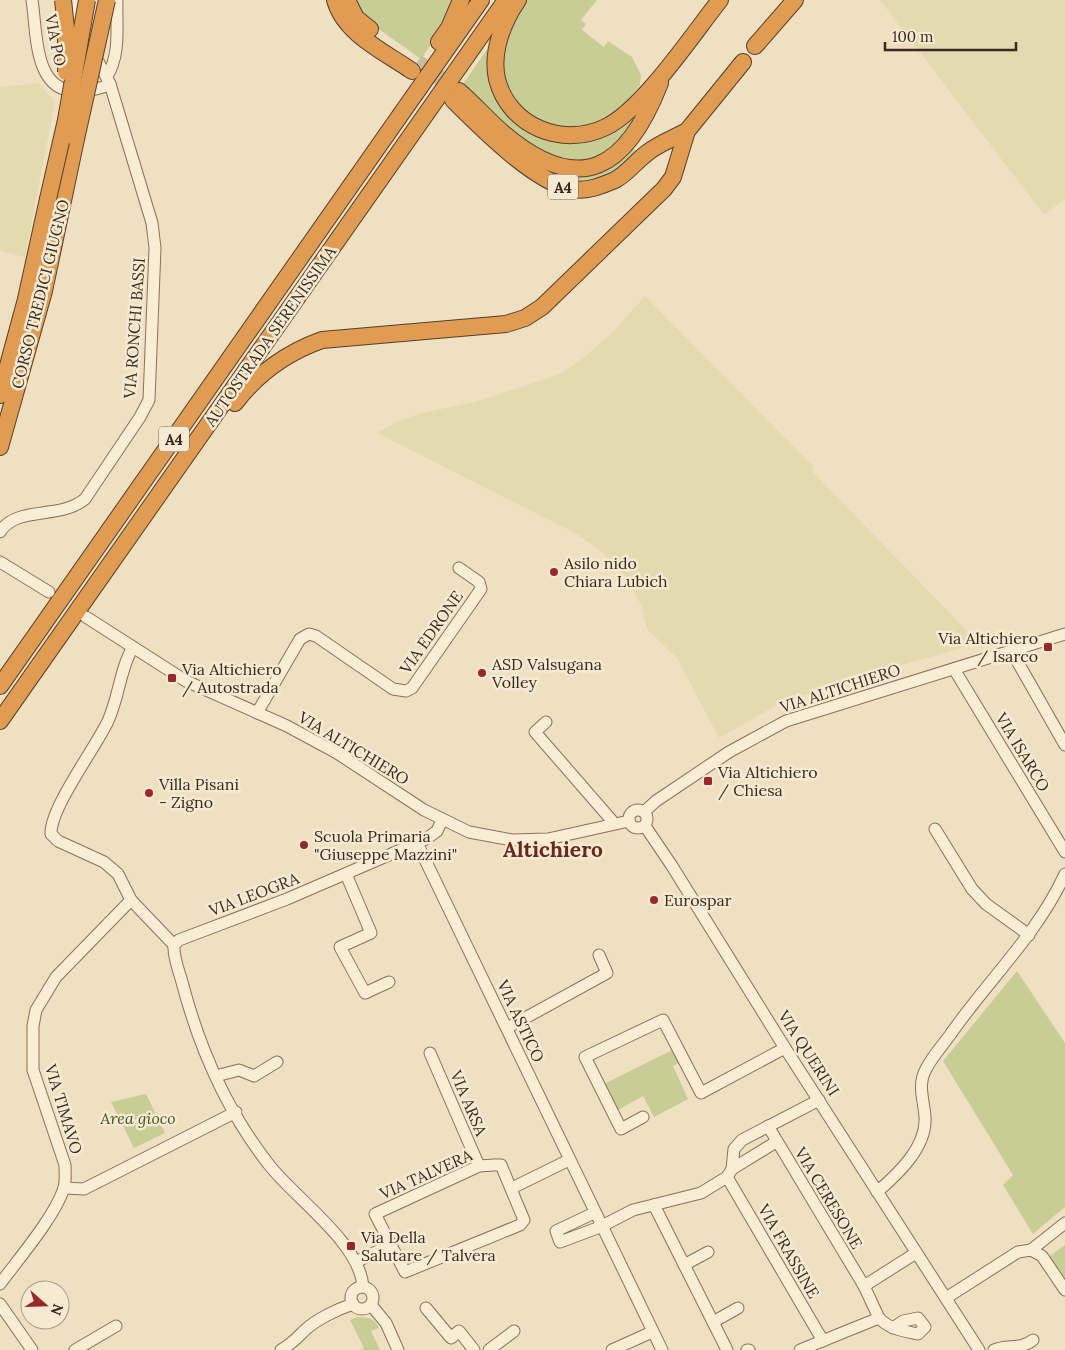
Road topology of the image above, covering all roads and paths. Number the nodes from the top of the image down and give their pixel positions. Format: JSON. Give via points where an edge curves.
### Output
{"nodes":[{"id":1,"x":32,"y":0,"type":"edge"},
{"id":2,"x":63,"y":0,"type":"edge"},
{"id":3,"x":74,"y":0,"type":"edge"},
{"id":4,"x":87,"y":0,"type":"edge"},
{"id":5,"x":96,"y":0,"type":"edge"},
{"id":6,"x":335,"y":0,"type":"edge"},
{"id":7,"x":346,"y":0,"type":"edge"},
{"id":8,"x":461,"y":0,"type":"edge"},
{"id":9,"x":481,"y":0,"type":"edge"},
{"id":10,"x":506,"y":0,"type":"edge"},
{"id":11,"x":518,"y":0,"type":"edge"},
{"id":12,"x":720,"y":0,"type":"edge"},
{"id":13,"x":808,"y":0,"type":"edge"},
{"id":14,"x":115,"y":1,"type":"edge"},
{"id":15,"x":789,"y":5,"type":"edge"},
{"id":16,"x":754,"y":46,"type":"dead end"},
{"id":17,"x":743,"y":62,"type":"dead end"},
{"id":18,"x":664,"y":71,"type":"junction"},
{"id":19,"x":109,"y":80,"type":"junction"},
{"id":20,"x":687,"y":131,"type":"junction"},
{"id":21,"x":76,"y":139,"type":"junction"},
{"id":22,"x":348,"y":190,"type":"junction"},
{"id":23,"x":48,"y":199,"type":"junction"},
{"id":24,"x":0,"y":395,"type":"edge"},
{"id":25,"x":0,"y":447,"type":"edge"},
{"id":26,"x":175,"y":470,"type":"junction"},
{"id":27,"x":0,"y":532,"type":"edge"},
{"id":28,"x":0,"y":562,"type":"edge"},
{"id":29,"x":459,"y":568,"type":"dead end"},
{"id":30,"x":49,"y":592,"type":"dead end"},
{"id":31,"x":89,"y":619,"type":"dead end"},
{"id":32,"x":1065,"y":634,"type":"edge"},
{"id":33,"x":133,"y":647,"type":"junction"},
{"id":34,"x":1012,"y":652,"type":"junction"},
{"id":35,"x":954,"y":669,"type":"junction"},
{"id":36,"x":0,"y":686,"type":"edge"},
{"id":37,"x":257,"y":713,"type":"junction"},
{"id":38,"x":0,"y":721,"type":"edge"},
{"id":39,"x":546,"y":722,"type":"dead end"},
{"id":40,"x":1065,"y":745,"type":"edge"},
{"id":41,"x":644,"y":812,"type":"junction"},
{"id":42,"x":442,"y":820,"type":"junction"},
{"id":43,"x":629,"y":821,"type":"junction"},
{"id":44,"x":614,"y":823,"type":"junction"},
{"id":45,"x":644,"y":826,"type":"junction"},
{"id":46,"x":935,"y":829,"type":"dead end"},
{"id":47,"x":417,"y":843,"type":"junction"},
{"id":48,"x":1065,"y":852,"type":"edge"},
{"id":49,"x":346,"y":874,"type":"junction"},
{"id":50,"x":1065,"y":874,"type":"edge"},
{"id":51,"x":131,"y":900,"type":"junction"},
{"id":52,"x":1029,"y":935,"type":"junction"},
{"id":53,"x":177,"y":943,"type":"junction"},
{"id":54,"x":599,"y":954,"type":"dead end"},
{"id":55,"x":389,"y":982,"type":"dead end"},
{"id":56,"x":507,"y":1028,"type":"junction"},
{"id":57,"x":785,"y":1048,"type":"junction"},
{"id":58,"x":430,"y":1053,"type":"dead end"},
{"id":59,"x":277,"y":1062,"type":"dead end"},
{"id":60,"x":216,"y":1076,"type":"junction"},
{"id":61,"x":819,"y":1100,"type":"junction"},
{"id":62,"x":236,"y":1112,"type":"junction"},
{"id":63,"x":643,"y":1117,"type":"dead end"},
{"id":64,"x":768,"y":1126,"type":"junction"},
{"id":65,"x":776,"y":1142,"type":"junction"},
{"id":66,"x":569,"y":1160,"type":"junction"},
{"id":67,"x":494,"y":1165,"type":"junction"},
{"id":68,"x":479,"y":1166,"type":"junction"},
{"id":69,"x":730,"y":1173,"type":"junction"},
{"id":70,"x":64,"y":1188,"type":"junction"},
{"id":71,"x":512,"y":1188,"type":"junction"},
{"id":72,"x":877,"y":1192,"type":"junction"},
{"id":73,"x":654,"y":1205,"type":"junction"},
{"id":74,"x":594,"y":1213,"type":"junction"},
{"id":75,"x":1065,"y":1223,"type":"edge"},
{"id":76,"x":520,"y":1225,"type":"junction"},
{"id":77,"x":600,"y":1227,"type":"junction"},
{"id":78,"x":390,"y":1245,"type":"junction"},
{"id":79,"x":1031,"y":1250,"type":"junction"},
{"id":80,"x":708,"y":1252,"type":"dead end"},
{"id":81,"x":916,"y":1253,"type":"junction"},
{"id":82,"x":356,"y":1262,"type":"junction"},
{"id":83,"x":684,"y":1265,"type":"junction"},
{"id":84,"x":0,"y":1284,"type":"edge"},
{"id":85,"x":864,"y":1286,"type":"junction"},
{"id":86,"x":363,"y":1287,"type":"junction"},
{"id":87,"x":1065,"y":1290,"type":"edge"},
{"id":88,"x":946,"y":1298,"type":"junction"},
{"id":89,"x":0,"y":1304,"type":"edge"},
{"id":90,"x":353,"y":1304,"type":"junction"},
{"id":91,"x":371,"y":1305,"type":"junction"},
{"id":92,"x":426,"y":1308,"type":"dead end"},
{"id":93,"x":738,"y":1308,"type":"dead end"},
{"id":94,"x":880,"y":1318,"type":"junction"},
{"id":95,"x":713,"y":1322,"type":"junction"},
{"id":96,"x":116,"y":1326,"type":"dead end"},
{"id":97,"x":893,"y":1328,"type":"dead end"},
{"id":98,"x":514,"y":1330,"type":"dead end"},
{"id":99,"x":652,"y":1332,"type":"junction"},
{"id":100,"x":637,"y":1339,"type":"junction"},
{"id":101,"x":1033,"y":1340,"type":"dead end"},
{"id":102,"x":823,"y":1341,"type":"junction"},
{"id":103,"x":32,"y":1350,"type":"edge"},
{"id":104,"x":75,"y":1350,"type":"edge"},
{"id":105,"x":282,"y":1350,"type":"edge"},
{"id":106,"x":398,"y":1350,"type":"edge"},
{"id":107,"x":474,"y":1350,"type":"edge"},
{"id":108,"x":489,"y":1350,"type":"edge"},
{"id":109,"x":612,"y":1350,"type":"edge"},
{"id":110,"x":643,"y":1350,"type":"edge"},
{"id":111,"x":662,"y":1350,"type":"edge"},
{"id":112,"x":727,"y":1350,"type":"edge"},
{"id":113,"x":800,"y":1350,"type":"edge"},
{"id":114,"x":979,"y":1350,"type":"edge"},
{"id":115,"x":994,"y":1350,"type":"edge"}],
"edges":[{"from":1,"to":19,"type":"street","name":"VIA PO","via":[[41,58],[45,74],[52,84],[70,91],[97,90]]},
{"from":2,"to":23,"type":"highway","bridge":true,"via":[[65,82]]},
{"from":3,"to":19,"type":"street","via":[[72,31]]},
{"from":4,"to":23,"type":"highway","bridge":true},
{"from":5,"to":21,"type":"highway","bridge":true},
{"from":6,"to":7,"type":"highway","via":[[343,19],[355,32],[415,66],[361,23]]},
{"from":8,"to":22,"type":"highway","via":[[449,28],[384,120]]},
{"from":9,"to":22,"type":"highway","name":"AUTOSTRADA SERENISSIMA","number":"A4"},
{"from":10,"to":26,"type":"highway","name":"AUTOSTRADA SERENISSIMA","number":"A4"},
{"from":11,"to":18,"type":"highway","via":[[501,33],[497,79],[510,107],[532,126],[564,136],[606,127],[620,118]]},
{"from":12,"to":18,"type":"highway"},
{"from":13,"to":15,"type":"highway"},
{"from":14,"to":19,"type":"street","via":[[116,53]]},
{"from":14,"to":21,"type":"highway","bridge":true},
{"from":15,"to":16,"type":"highway"},
{"from":17,"to":20,"type":"highway","number":"A4"},
{"from":18,"to":20,"type":"highway","number":"A4","via":[[647,115],[632,139],[612,158],[576,170],[555,166],[515,142],[456,95],[513,154],[548,179],[572,189],[592,188],[617,178],[646,153]]},
{"from":19,"to":27,"type":"street","name":"VIA RONCHI BASSI","via":[[152,223],[149,400],[85,499],[76,507],[16,518]]},
{"from":20,"to":26,"type":"highway","via":[[673,177],[664,189],[542,307],[525,318],[506,324],[343,336],[305,346],[284,357],[249,386],[207,440]]},
{"from":21,"to":25,"type":"highway","name":"CORSO TREDICI GIUGNO","via":[[42,300]]},
{"from":22,"to":36,"type":"highway","name":"AUTOSTRADA SERENISSIMA","number":"A4"},
{"from":23,"to":24,"type":"highway","name":"CORSO TREDICI GIUGNO"},
{"from":26,"to":38,"type":"highway","name":"AUTOSTRADA SERENISSIMA","number":"A4"},
{"from":28,"to":30,"type":"street"},
{"from":29,"to":37,"type":"street","name":"VIA EDRONE","via":[[479,582],[481,589],[412,688],[406,691],[392,689],[310,634],[300,639]]},
{"from":31,"to":33,"type":"street","name":"VIA ALTICHIERO"},
{"from":32,"to":34,"type":"street","name":"VIA ALTICHIERO"},
{"from":33,"to":37,"type":"street","name":"VIA ALTICHIERO","via":[[195,686]]},
{"from":33,"to":51,"type":"street","via":[[108,722],[85,758],[51,827],[51,834],[58,841],[104,862],[118,874]]},
{"from":34,"to":35,"type":"street","name":"VIA ALTICHIERO"},
{"from":34,"to":40,"type":"street"},
{"from":35,"to":41,"type":"street","name":"VIA ALTICHIERO","via":[[786,721],[729,752]]},
{"from":35,"to":48,"type":"street","name":"VIA ISARCO"},
{"from":37,"to":42,"type":"street","name":"VIA ALTICHIERO","via":[[337,753]]},
{"from":39,"to":44,"type":"street","via":[[535,732]]},
{"from":41,"to":43,"type":"street","name":"VIA ALTICHIERO","via":[[634,811]]},
{"from":41,"to":45,"type":"street","via":[[647,822]]},
{"from":42,"to":44,"type":"street","name":"VIA ALTICHIERO","via":[[490,838],[512,840],[548,838]]},
{"from":42,"to":47,"type":"street","name":"VIA LEOGRA","via":[[433,834]]},
{"from":43,"to":44,"type":"street","name":"VIA ALTICHIERO"},
{"from":43,"to":45,"type":"street","name":"VIA ALTICHIERO","via":[[635,828]]},
{"from":45,"to":57,"type":"street","name":"VIA QUERINI"},
{"from":46,"to":52,"type":"street","via":[[972,889],[986,904]]},
{"from":47,"to":49,"type":"street","name":"VIA LEOGRA"},
{"from":47,"to":56,"type":"street","name":"VIA ASTICO"},
{"from":49,"to":53,"type":"street","name":"VIA LEOGRA"},
{"from":49,"to":55,"type":"street","via":[[371,933],[340,947],[365,993]]},
{"from":50,"to":52,"type":"street"},
{"from":51,"to":53,"type":"street"},
{"from":51,"to":70,"type":"street","name":"VIA TIMAVO","via":[[56,977],[36,1010],[33,1070],[64,1165]]},
{"from":52,"to":72,"type":"street","via":[[927,1066],[921,1078],[925,1127],[921,1141],[901,1169]]},
{"from":53,"to":60,"type":"street","via":[[191,1016]]},
{"from":54,"to":56,"type":"street","via":[[608,972]]},
{"from":56,"to":66,"type":"street","name":"VIA ASTICO"},
{"from":57,"to":61,"type":"street","name":"VIA QUERINI"},
{"from":57,"to":63,"type":"street","via":[[701,1093],[663,1020],[585,1057],[621,1129]]},
{"from":58,"to":68,"type":"street","name":"VIA ARSA"},
{"from":59,"to":60,"type":"street","via":[[254,1076],[239,1070]]},
{"from":60,"to":62,"type":"street"},
{"from":61,"to":64,"type":"street"},
{"from":61,"to":72,"type":"street","name":"VIA QUERINI"},
{"from":62,"to":70,"type":"street","via":[[84,1189]]},
{"from":62,"to":82,"type":"street","via":[[270,1166],[340,1239]]},
{"from":64,"to":65,"type":"street","name":"VIA CERESONE"},
{"from":64,"to":69,"type":"street","via":[[742,1140],[734,1149]]},
{"from":65,"to":69,"type":"street"},
{"from":65,"to":85,"type":"street","name":"VIA CERESONE"},
{"from":66,"to":71,"type":"street"},
{"from":66,"to":74,"type":"street","name":"VIA ASTICO"},
{"from":67,"to":68,"type":"street","name":"VIA TALVERA"},
{"from":67,"to":71,"type":"street","name":"VIA TALVERA","via":[[501,1165]]},
{"from":67,"to":76,"type":"street","name":"VIA TALVERA"},
{"from":68,"to":78,"type":"street","name":"VIA TALVERA","via":[[375,1214]]},
{"from":69,"to":73,"type":"street","via":[[701,1193]]},
{"from":69,"to":102,"type":"street","name":"VIA FRASSINE"},
{"from":70,"to":84,"type":"street","name":"VIA TIMAVO","via":[[52,1211]]},
{"from":71,"to":76,"type":"street","name":"VIA TALVERA","via":[[524,1220]]},
{"from":72,"to":81,"type":"street","name":"VIA QUERINI"},
{"from":73,"to":77,"type":"street","via":[[633,1210]]},
{"from":73,"to":83,"type":"street"},
{"from":74,"to":77,"type":"street","name":"VIA ASTICO"},
{"from":74,"to":77,"type":"street","via":[[561,1227],[556,1236],[564,1242]]},
{"from":75,"to":79,"type":"street"},
{"from":76,"to":78,"type":"street","name":"VIA TALVERA","via":[[405,1272]]},
{"from":77,"to":99,"type":"street","name":"VIA ASTICO"},
{"from":78,"to":82,"type":"street"},
{"from":79,"to":87,"type":"street","via":[[1042,1256]]},
{"from":79,"to":88,"type":"street","via":[[1018,1252]]},
{"from":80,"to":83,"type":"street"},
{"from":81,"to":85,"type":"street"},
{"from":81,"to":88,"type":"street","name":"VIA QUERINI"},
{"from":82,"to":86,"type":"street"},
{"from":83,"to":95,"type":"street"},
{"from":85,"to":94,"type":"street","name":"VIA CERESONE"},
{"from":86,"to":90,"type":"street","via":[[353,1292]]},
{"from":86,"to":91,"type":"street","via":[[372,1292]]},
{"from":88,"to":114,"type":"street","name":"VIA QUERINI"},
{"from":89,"to":103,"type":"street"},
{"from":90,"to":91,"type":"street","via":[[362,1309]]},
{"from":90,"to":105,"type":"street","via":[[306,1329]]},
{"from":91,"to":106,"type":"street","via":[[386,1323]]},
{"from":92,"to":107,"type":"street","via":[[452,1338],[459,1331]]},
{"from":93,"to":95,"type":"street"},
{"from":94,"to":97,"type":"street","name":"VIA CERESONE"},
{"from":94,"to":102,"type":"street"},
{"from":95,"to":112,"type":"street"},
{"from":96,"to":104,"type":"street"},
{"from":98,"to":108,"type":"street"},
{"from":99,"to":100,"type":"street"},
{"from":99,"to":111,"type":"street","name":"VIA ASTICO"},
{"from":100,"to":109,"type":"street"},
{"from":100,"to":110,"type":"street"},
{"from":101,"to":115,"type":"street","via":[[1022,1347]]},
{"from":102,"to":113,"type":"street"}]}
